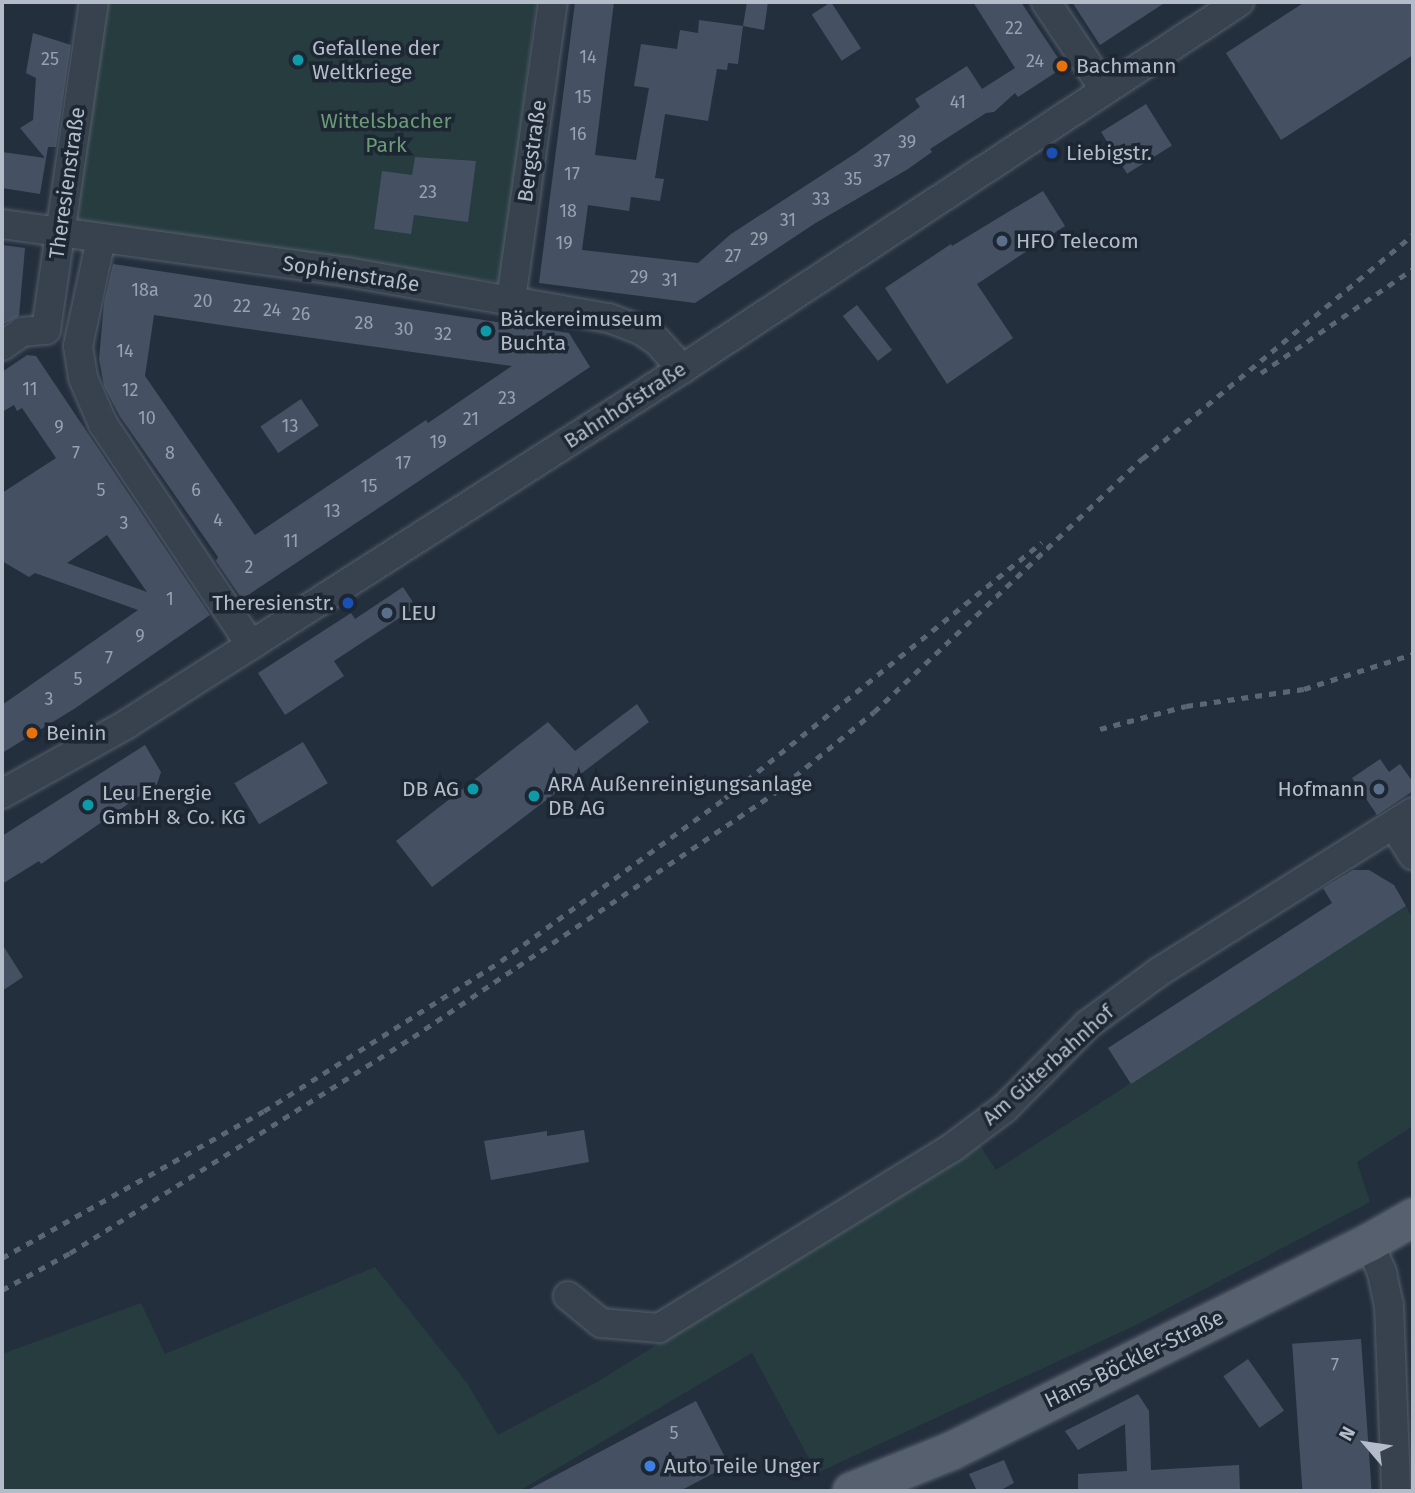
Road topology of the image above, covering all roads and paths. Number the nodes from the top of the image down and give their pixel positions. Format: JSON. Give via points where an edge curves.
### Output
{"nodes":[{"id":1,"x":94,"y":2,"type":"edge"},
{"id":2,"x":553,"y":2,"type":"edge"},
{"id":3,"x":1046,"y":2,"type":"edge"},
{"id":4,"x":1239,"y":2,"type":"edge"},
{"id":5,"x":1105,"y":90,"type":"junction"},
{"id":6,"x":2,"y":224,"type":"edge"},
{"id":7,"x":61,"y":232,"type":"junction"},
{"id":8,"x":101,"y":239,"type":"junction"},
{"id":9,"x":511,"y":300,"type":"junction"},
{"id":10,"x":46,"y":330,"type":"junction"},
{"id":11,"x":2,"y":346,"type":"edge"},
{"id":12,"x":78,"y":346,"type":"junction"},
{"id":13,"x":682,"y":369,"type":"junction"},
{"id":14,"x":251,"y":645,"type":"junction"},
{"id":15,"x":2,"y":794,"type":"edge"},
{"id":16,"x":1404,"y":819,"type":"edge"},
{"id":17,"x":1413,"y":856,"type":"edge"},
{"id":18,"x":1413,"y":1216,"type":"edge"},
{"id":19,"x":1369,"y":1242,"type":"junction"},
{"id":20,"x":568,"y":1296,"type":"dead end"},
{"id":21,"x":850,"y":1491,"type":"edge"},
{"id":22,"x":1396,"y":1491,"type":"edge"}],
"edges":[{"from":1,"to":7,"type":"street","name":"Theresienstraße"},
{"from":2,"to":9,"type":"street","name":"Bergstraße"},
{"from":3,"to":5,"type":"street"},
{"from":4,"to":5,"type":"street","name":"Bahnhofstraße"},
{"from":5,"to":13,"type":"street","name":"Bahnhofstraße"},
{"from":6,"to":7,"type":"street","name":"Sophienstraße"},
{"from":7,"to":8,"type":"street","name":"Sophienstraße"},
{"from":7,"to":10,"type":"street","name":"Theresienstraße"},
{"from":8,"to":9,"type":"street","name":"Sophienstraße","via":[[347,272]]},
{"from":8,"to":12,"type":"street","name":"Theresienstraße"},
{"from":9,"to":13,"type":"street","name":"Sophienstraße","via":[[609,318],[641,330]]},
{"from":10,"to":11,"type":"street","via":[[22,332]]},
{"from":10,"to":12,"type":"street"},
{"from":12,"to":14,"type":"street","name":"Theresienstraße","via":[[83,379],[103,424]]},
{"from":13,"to":14,"type":"street","name":"Bahnhofstraße"},
{"from":14,"to":15,"type":"street","name":"Bahnhofstraße","via":[[127,724]]},
{"from":16,"to":17,"type":"street"},
{"from":16,"to":20,"type":"street","name":"Am Güterbahnhof","via":[[1159,972],[1087,1025],[1005,1108],[953,1147],[659,1328],[601,1323]]},
{"from":18,"to":19,"type":"main road","name":"Hans-Böckler-Straße"},
{"from":19,"to":21,"type":"main road","name":"Hans-Böckler-Straße","via":[[952,1450]]},
{"from":19,"to":22,"type":"street","via":[[1389,1306]]}]}
